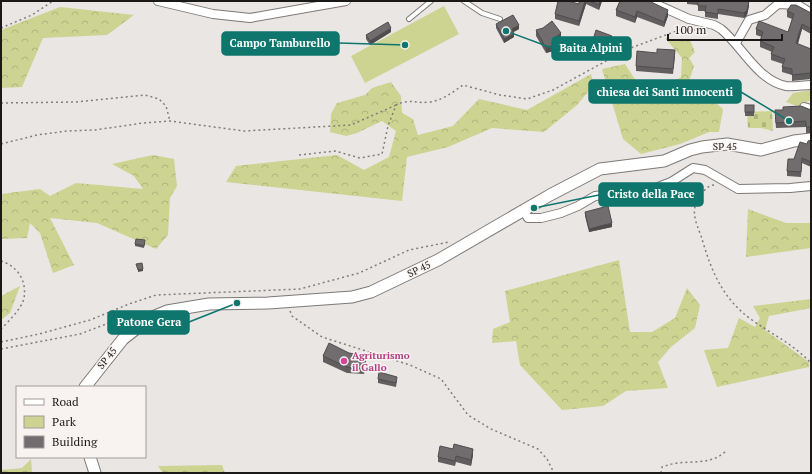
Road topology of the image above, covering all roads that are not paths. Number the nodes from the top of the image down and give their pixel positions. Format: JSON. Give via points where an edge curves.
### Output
{"nodes":[{"id":1,"x":158,"y":1,"type":"edge"},
{"id":2,"x":346,"y":1,"type":"edge"},
{"id":3,"x":431,"y":1,"type":"edge"},
{"id":4,"x":464,"y":1,"type":"edge"},
{"id":5,"x":649,"y":1,"type":"edge"},
{"id":6,"x":798,"y":3,"type":"edge"},
{"id":7,"x":811,"y":12,"type":"edge"},
{"id":8,"x":500,"y":18,"type":"dead end"},
{"id":9,"x":409,"y":19,"type":"dead end"},
{"id":10,"x":736,"y":43,"type":"junction"},
{"id":11,"x":811,"y":80,"type":"edge"},
{"id":12,"x":811,"y":85,"type":"edge"},
{"id":13,"x":796,"y":86,"type":"junction"},
{"id":14,"x":811,"y":139,"type":"edge"},
{"id":15,"x":811,"y":186,"type":"edge"},
{"id":16,"x":524,"y":210,"type":"junction"},
{"id":17,"x":86,"y":386,"type":"edge"},
{"id":18,"x":90,"y":458,"type":"edge"},
{"id":19,"x":95,"y":473,"type":"edge"}],
"edges":[{"from":1,"to":2,"type":"street","via":[[213,14],[250,18]]},
{"from":3,"to":9,"type":"lane"},
{"from":4,"to":8,"type":"lane","via":[[482,13]]},
{"from":5,"to":10,"type":"street","via":[[689,19],[714,25]]},
{"from":6,"to":7,"type":"street"},
{"from":6,"to":10,"type":"street","via":[[778,4],[765,15],[749,20]]},
{"from":10,"to":13,"type":"street","via":[[764,75],[786,86]]},
{"from":11,"to":13,"type":"street"},
{"from":12,"to":13,"type":"street"},
{"from":14,"to":16,"type":"street","name":"SP 45","via":[[761,150],[728,144],[702,147],[664,161],[600,168]]},
{"from":15,"to":16,"type":"street","via":[[738,189],[705,170],[693,168],[671,182],[653,189],[595,196],[578,206],[541,218],[528,218]]},
{"from":16,"to":17,"type":"street","name":"SP 45","via":[[438,260],[371,292],[352,297],[209,304],[167,311],[145,321],[123,339]]},
{"from":18,"to":19,"type":"street"}]}
